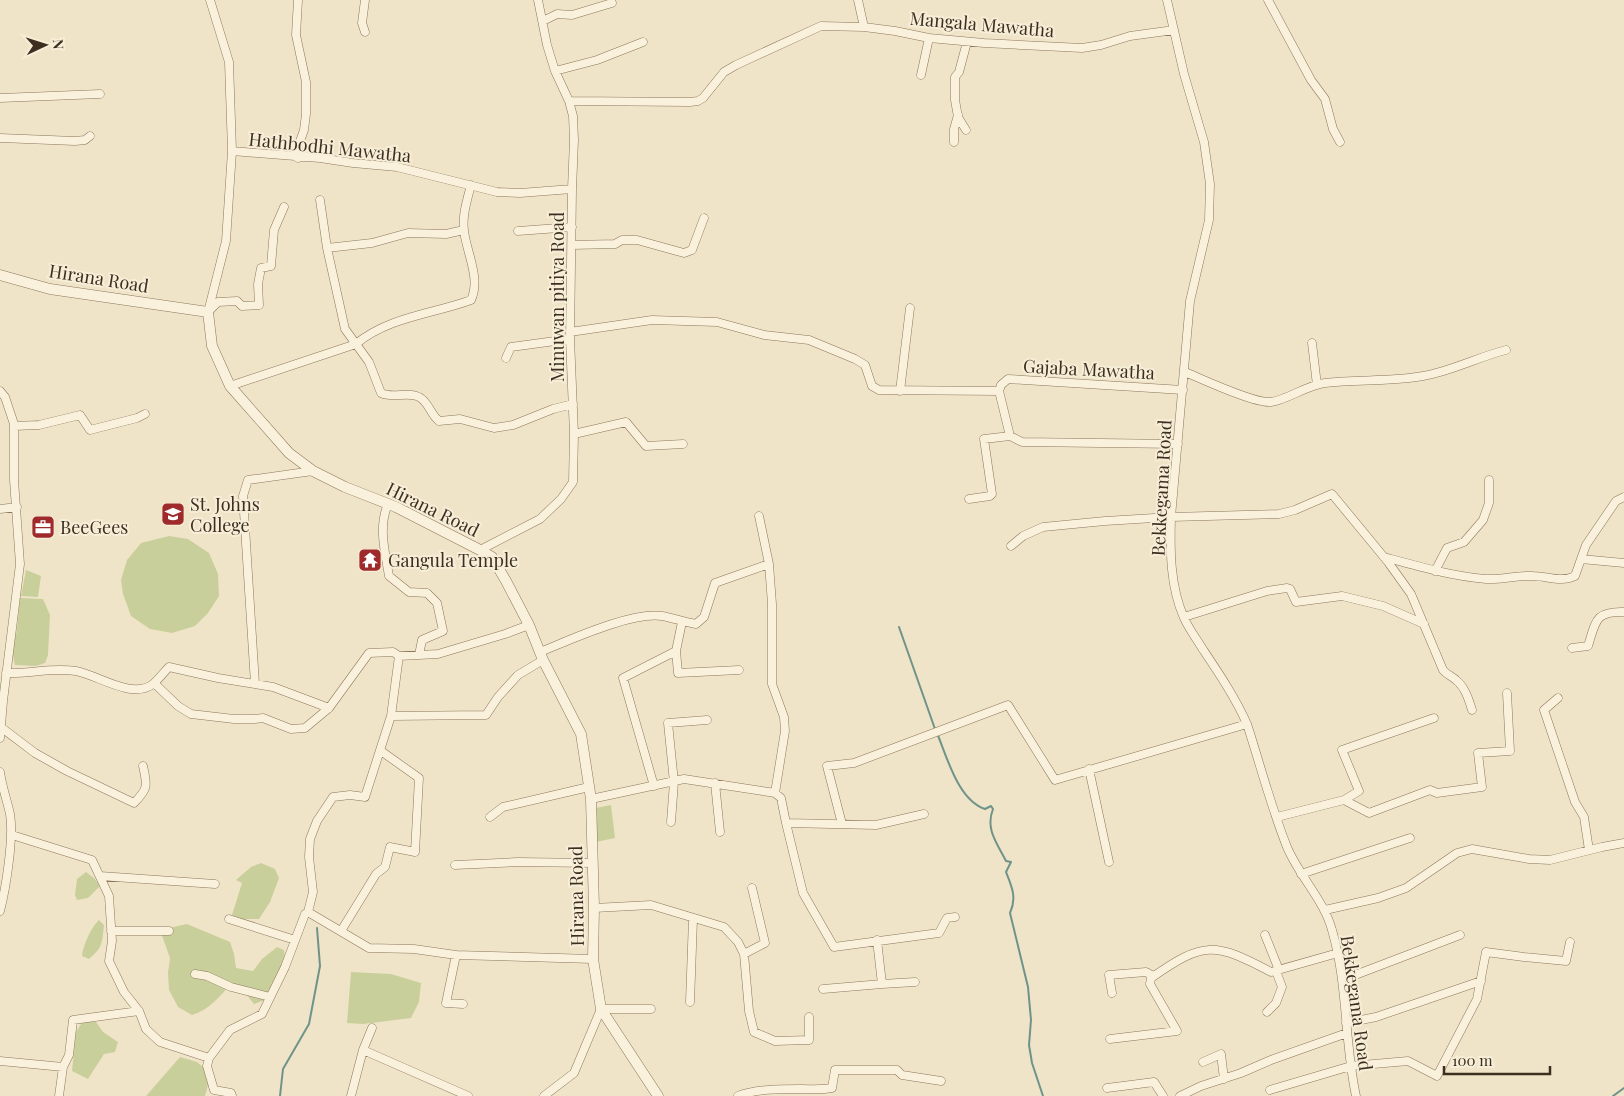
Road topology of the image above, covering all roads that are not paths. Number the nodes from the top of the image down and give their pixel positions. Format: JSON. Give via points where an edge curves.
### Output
{"nodes":[{"id":1,"x":210,"y":0,"type":"edge"},
{"id":2,"x":298,"y":0,"type":"edge"},
{"id":3,"x":364,"y":0,"type":"edge"},
{"id":4,"x":538,"y":0,"type":"edge"},
{"id":5,"x":858,"y":0,"type":"edge"},
{"id":6,"x":1168,"y":0,"type":"edge"},
{"id":7,"x":1268,"y":0,"type":"edge"},
{"id":8,"x":612,"y":4,"type":"dead end"},
{"id":9,"x":543,"y":21,"type":"junction"},
{"id":10,"x":864,"y":27,"type":"junction"},
{"id":11,"x":1174,"y":30,"type":"junction"},
{"id":12,"x":365,"y":32,"type":"dead end"},
{"id":13,"x":929,"y":38,"type":"junction"},
{"id":14,"x":644,"y":42,"type":"dead end"},
{"id":15,"x":967,"y":42,"type":"junction"},
{"id":16,"x":555,"y":71,"type":"junction"},
{"id":17,"x":921,"y":74,"type":"dead end"},
{"id":18,"x":100,"y":94,"type":"dead end"},
{"id":19,"x":0,"y":98,"type":"edge"},
{"id":20,"x":569,"y":101,"type":"junction"},
{"id":21,"x":958,"y":115,"type":"junction"},
{"id":22,"x":966,"y":130,"type":"dead end"},
{"id":23,"x":90,"y":136,"type":"dead end"},
{"id":24,"x":0,"y":138,"type":"edge"},
{"id":25,"x":954,"y":142,"type":"dead end"},
{"id":26,"x":1340,"y":142,"type":"dead end"},
{"id":27,"x":232,"y":151,"type":"junction"},
{"id":28,"x":298,"y":158,"type":"junction"},
{"id":29,"x":471,"y":185,"type":"junction"},
{"id":30,"x":572,"y":189,"type":"junction"},
{"id":31,"x":320,"y":200,"type":"dead end"},
{"id":32,"x":284,"y":207,"type":"dead end"},
{"id":33,"x":704,"y":218,"type":"dead end"},
{"id":34,"x":572,"y":227,"type":"junction"},
{"id":35,"x":464,"y":230,"type":"junction"},
{"id":36,"x":518,"y":231,"type":"dead end"},
{"id":37,"x":572,"y":245,"type":"junction"},
{"id":38,"x":327,"y":248,"type":"junction"},
{"id":39,"x":0,"y":275,"type":"edge"},
{"id":40,"x":910,"y":308,"type":"dead end"},
{"id":41,"x":208,"y":312,"type":"junction"},
{"id":42,"x":570,"y":336,"type":"junction"},
{"id":43,"x":1312,"y":343,"type":"dead end"},
{"id":44,"x":356,"y":344,"type":"junction"},
{"id":45,"x":1506,"y":350,"type":"dead end"},
{"id":46,"x":506,"y":358,"type":"dead end"},
{"id":47,"x":1185,"y":372,"type":"junction"},
{"id":48,"x":1317,"y":385,"type":"junction"},
{"id":49,"x":230,"y":386,"type":"junction"},
{"id":50,"x":1183,"y":390,"type":"junction"},
{"id":51,"x":0,"y":391,"type":"edge"},
{"id":52,"x":900,"y":391,"type":"junction"},
{"id":53,"x":999,"y":391,"type":"junction"},
{"id":54,"x":573,"y":404,"type":"junction"},
{"id":55,"x":145,"y":414,"type":"dead end"},
{"id":56,"x":14,"y":426,"type":"junction"},
{"id":57,"x":574,"y":434,"type":"junction"},
{"id":58,"x":1010,"y":436,"type":"junction"},
{"id":59,"x":683,"y":444,"type":"dead end"},
{"id":60,"x":1178,"y":444,"type":"junction"},
{"id":61,"x":313,"y":471,"type":"junction"},
{"id":62,"x":1490,"y":480,"type":"dead end"},
{"id":63,"x":1624,"y":497,"type":"edge"},
{"id":64,"x":969,"y":499,"type":"dead end"},
{"id":65,"x":388,"y":504,"type":"junction"},
{"id":66,"x":17,"y":507,"type":"junction"},
{"id":67,"x":0,"y":509,"type":"edge"},
{"id":68,"x":759,"y":516,"type":"dead end"},
{"id":69,"x":1171,"y":517,"type":"junction"},
{"id":70,"x":1010,"y":546,"type":"dead end"},
{"id":71,"x":480,"y":550,"type":"junction"},
{"id":72,"x":1384,"y":557,"type":"junction"},
{"id":73,"x":1581,"y":558,"type":"junction"},
{"id":74,"x":1624,"y":563,"type":"edge"},
{"id":75,"x":769,"y":564,"type":"junction"},
{"id":76,"x":1435,"y":570,"type":"junction"},
{"id":77,"x":1624,"y":612,"type":"edge"},
{"id":78,"x":1184,"y":617,"type":"junction"},
{"id":79,"x":682,"y":622,"type":"junction"},
{"id":80,"x":1424,"y":624,"type":"junction"},
{"id":81,"x":529,"y":625,"type":"junction"},
{"id":82,"x":1572,"y":648,"type":"dead end"},
{"id":83,"x":676,"y":651,"type":"junction"},
{"id":84,"x":419,"y":655,"type":"junction"},
{"id":85,"x":399,"y":656,"type":"junction"},
{"id":86,"x":541,"y":656,"type":"junction"},
{"id":87,"x":738,"y":670,"type":"dead end"},
{"id":88,"x":6,"y":673,"type":"junction"},
{"id":89,"x":154,"y":683,"type":"junction"},
{"id":90,"x":256,"y":684,"type":"junction"},
{"id":91,"x":2,"y":685,"type":"edge"},
{"id":92,"x":1507,"y":693,"type":"dead end"},
{"id":93,"x":1558,"y":698,"type":"dead end"},
{"id":94,"x":329,"y":708,"type":"junction"},
{"id":95,"x":1472,"y":710,"type":"dead end"},
{"id":96,"x":391,"y":716,"type":"junction"},
{"id":97,"x":1434,"y":718,"type":"dead end"},
{"id":98,"x":708,"y":720,"type":"dead end"},
{"id":99,"x":1247,"y":724,"type":"junction"},
{"id":100,"x":2,"y":728,"type":"junction"},
{"id":101,"x":0,"y":738,"type":"edge"},
{"id":102,"x":381,"y":751,"type":"junction"},
{"id":103,"x":142,"y":766,"type":"dead end"},
{"id":104,"x":1090,"y":769,"type":"junction"},
{"id":105,"x":0,"y":772,"type":"edge"},
{"id":106,"x":674,"y":782,"type":"junction"},
{"id":107,"x":715,"y":783,"type":"junction"},
{"id":108,"x":1,"y":786,"type":"edge"},
{"id":109,"x":654,"y":786,"type":"junction"},
{"id":110,"x":589,"y":787,"type":"junction"},
{"id":111,"x":775,"y":792,"type":"junction"},
{"id":112,"x":591,"y":799,"type":"junction"},
{"id":113,"x":1344,"y":800,"type":"junction"},
{"id":114,"x":924,"y":814,"type":"dead end"},
{"id":115,"x":490,"y":817,"type":"dead end"},
{"id":116,"x":1277,"y":817,"type":"junction"},
{"id":117,"x":671,"y":822,"type":"dead end"},
{"id":118,"x":786,"y":823,"type":"junction"},
{"id":119,"x":842,"y":824,"type":"junction"},
{"id":120,"x":720,"y":832,"type":"dead end"},
{"id":121,"x":12,"y":835,"type":"junction"},
{"id":122,"x":1410,"y":838,"type":"dead end"},
{"id":123,"x":1624,"y":843,"type":"edge"},
{"id":124,"x":1589,"y":850,"type":"junction"},
{"id":125,"x":1109,"y":862,"type":"dead end"},
{"id":126,"x":593,"y":864,"type":"junction"},
{"id":127,"x":455,"y":865,"type":"dead end"},
{"id":128,"x":1301,"y":874,"type":"junction"},
{"id":129,"x":100,"y":876,"type":"junction"},
{"id":130,"x":215,"y":884,"type":"dead end"},
{"id":131,"x":752,"y":888,"type":"dead end"},
{"id":132,"x":594,"y":908,"type":"junction"},
{"id":133,"x":1325,"y":910,"type":"junction"},
{"id":134,"x":0,"y":911,"type":"edge"},
{"id":135,"x":308,"y":912,"type":"junction"},
{"id":136,"x":955,"y":917,"type":"dead end"},
{"id":137,"x":230,"y":919,"type":"dead end"},
{"id":138,"x":693,"y":919,"type":"junction"},
{"id":139,"x":111,"y":931,"type":"junction"},
{"id":140,"x":170,"y":931,"type":"dead end"},
{"id":141,"x":341,"y":931,"type":"junction"},
{"id":142,"x":1265,"y":935,"type":"dead end"},
{"id":143,"x":1460,"y":935,"type":"dead end"},
{"id":144,"x":295,"y":940,"type":"junction"},
{"id":145,"x":878,"y":940,"type":"junction"},
{"id":146,"x":1570,"y":942,"type":"dead end"},
{"id":147,"x":1338,"y":953,"type":"junction"},
{"id":148,"x":744,"y":954,"type":"junction"},
{"id":149,"x":456,"y":955,"type":"junction"},
{"id":150,"x":593,"y":959,"type":"junction"},
{"id":151,"x":1278,"y":970,"type":"junction"},
{"id":152,"x":195,"y":974,"type":"dead end"},
{"id":153,"x":1153,"y":976,"type":"junction"},
{"id":154,"x":1342,"y":980,"type":"junction"},
{"id":155,"x":1481,"y":981,"type":"junction"},
{"id":156,"x":915,"y":982,"type":"dead end"},
{"id":157,"x":882,"y":984,"type":"junction"},
{"id":158,"x":823,"y":989,"type":"dead end"},
{"id":159,"x":1112,"y":994,"type":"dead end"},
{"id":160,"x":270,"y":997,"type":"junction"},
{"id":161,"x":690,"y":1002,"type":"dead end"},
{"id":162,"x":463,"y":1004,"type":"dead end"},
{"id":163,"x":601,"y":1008,"type":"junction"},
{"id":164,"x":651,"y":1009,"type":"dead end"},
{"id":165,"x":139,"y":1011,"type":"junction"},
{"id":166,"x":1267,"y":1012,"type":"dead end"},
{"id":167,"x":809,"y":1017,"type":"dead end"},
{"id":168,"x":1346,"y":1024,"type":"junction"},
{"id":169,"x":372,"y":1028,"type":"dead end"},
{"id":170,"x":1347,"y":1033,"type":"junction"},
{"id":171,"x":1110,"y":1039,"type":"dead end"},
{"id":172,"x":363,"y":1050,"type":"junction"},
{"id":173,"x":209,"y":1058,"type":"junction"},
{"id":174,"x":0,"y":1061,"type":"edge"},
{"id":175,"x":1203,"y":1062,"type":"dead end"},
{"id":176,"x":1350,"y":1066,"type":"junction"},
{"id":177,"x":63,"y":1067,"type":"junction"},
{"id":178,"x":1224,"y":1079,"type":"junction"},
{"id":179,"x":941,"y":1081,"type":"dead end"},
{"id":180,"x":1107,"y":1088,"type":"dead end"},
{"id":181,"x":1270,"y":1090,"type":"dead end"},
{"id":182,"x":59,"y":1096,"type":"edge"},
{"id":183,"x":232,"y":1096,"type":"edge"},
{"id":184,"x":351,"y":1096,"type":"edge"},
{"id":185,"x":468,"y":1096,"type":"edge"},
{"id":186,"x":544,"y":1096,"type":"edge"},
{"id":187,"x":658,"y":1096,"type":"edge"},
{"id":188,"x":738,"y":1096,"type":"edge"},
{"id":189,"x":1163,"y":1096,"type":"edge"},
{"id":190,"x":1180,"y":1096,"type":"edge"},
{"id":191,"x":1357,"y":1096,"type":"edge"}],
"edges":[{"from":1,"to":27,"type":"street","via":[[230,62]]},
{"from":2,"to":28,"type":"street","via":[[296,35],[306,82],[306,106]]},
{"from":3,"to":12,"type":"street","via":[[362,23]]},
{"from":4,"to":9,"type":"street","name":"Minuwan pitiya Road"},
{"from":5,"to":10,"type":"street"},
{"from":6,"to":11,"type":"street","name":"Bekkegama Road"},
{"from":7,"to":26,"type":"street","via":[[1311,80],[1325,99]]},
{"from":8,"to":9,"type":"street","via":[[572,15],[557,14]]},
{"from":9,"to":16,"type":"street","name":"Minuwan pitiya Road"},
{"from":10,"to":13,"type":"street","name":"Mangala Mawatha"},
{"from":10,"to":20,"type":"street","name":"Mangala Mawatha","via":[[827,25],[815,28],[724,72],[698,101]]},
{"from":11,"to":15,"type":"street","name":"Mangala Mawatha","via":[[1130,36],[1089,48]]},
{"from":11,"to":47,"type":"street","name":"Bekkegama Road","via":[[1204,142],[1210,184],[1209,220],[1190,301]]},
{"from":13,"to":15,"type":"street","name":"Mangala Mawatha"},
{"from":13,"to":17,"type":"street"},
{"from":14,"to":16,"type":"street"},
{"from":15,"to":21,"type":"street","via":[[955,77]]},
{"from":16,"to":20,"type":"street","name":"Minuwan pitiya Road"},
{"from":18,"to":19,"type":"street"},
{"from":20,"to":30,"type":"street","name":"Minuwan pitiya Road","via":[[574,116]]},
{"from":21,"to":22,"type":"street"},
{"from":21,"to":25,"type":"street"},
{"from":23,"to":24,"type":"street","via":[[75,141]]},
{"from":27,"to":28,"type":"street","name":"Hathbodhi Mawatha"},
{"from":27,"to":41,"type":"street","via":[[226,241]]},
{"from":28,"to":29,"type":"street","name":"Hathbodhi Mawatha","via":[[397,167]]},
{"from":29,"to":30,"type":"street","name":"Hathbodhi Mawatha","via":[[497,192],[520,193]]},
{"from":29,"to":35,"type":"street","via":[[465,207]]},
{"from":30,"to":34,"type":"street","name":"Minuwan pitiya Road"},
{"from":31,"to":38,"type":"street"},
{"from":32,"to":41,"type":"street","via":[[274,230],[271,266],[261,268],[258,305],[218,302]]},
{"from":33,"to":37,"type":"street","via":[[692,250],[684,253],[637,240]]},
{"from":34,"to":36,"type":"street"},
{"from":34,"to":37,"type":"street","name":"Minuwan pitiya Road"},
{"from":35,"to":38,"type":"street","via":[[446,234],[408,233],[372,243]]},
{"from":35,"to":44,"type":"street","via":[[475,284],[471,300],[394,322],[368,334]]},
{"from":37,"to":42,"type":"street","name":"Minuwan pitiya Road"},
{"from":38,"to":44,"type":"street","via":[[345,330]]},
{"from":39,"to":41,"type":"street","name":"Hirana Road","via":[[50,289]]},
{"from":40,"to":52,"type":"street"},
{"from":41,"to":49,"type":"street","name":"Hirana Road","via":[[212,346]]},
{"from":42,"to":46,"type":"street","via":[[511,347]]},
{"from":42,"to":52,"type":"street","via":[[652,320],[717,322],[764,335],[809,340],[865,366],[872,386],[879,390]]},
{"from":42,"to":54,"type":"street","name":"Minuwan pitiya Road"},
{"from":43,"to":48,"type":"street"},
{"from":44,"to":49,"type":"street"},
{"from":44,"to":54,"type":"street","via":[[369,362],[381,393],[418,395],[439,421],[460,419],[494,428],[513,425]]},
{"from":45,"to":48,"type":"street","via":[[1423,376]]},
{"from":47,"to":48,"type":"street","via":[[1270,402]]},
{"from":47,"to":50,"type":"street","name":"Bekkegama Road"},
{"from":49,"to":61,"type":"street","name":"Hirana Road","via":[[289,453]]},
{"from":50,"to":53,"type":"street","name":"Gajaba Mawatha","via":[[1008,379]]},
{"from":50,"to":60,"type":"street","name":"Bekkegama Road"},
{"from":51,"to":56,"type":"street"},
{"from":52,"to":53,"type":"street"},
{"from":53,"to":58,"type":"street"},
{"from":54,"to":57,"type":"street","name":"Minuwan pitiya Road"},
{"from":55,"to":56,"type":"street","via":[[90,430],[80,415],[39,425]]},
{"from":56,"to":66,"type":"street"},
{"from":57,"to":59,"type":"street","via":[[626,422],[646,446]]},
{"from":57,"to":71,"type":"street","name":"Minuwan pitiya Road","via":[[573,482],[561,500],[540,518]]},
{"from":58,"to":60,"type":"street","via":[[1022,442]]},
{"from":58,"to":64,"type":"street","via":[[984,439],[992,494]]},
{"from":60,"to":69,"type":"street","name":"Bekkegama Road"},
{"from":61,"to":65,"type":"street","name":"Hirana Road"},
{"from":61,"to":90,"type":"street","via":[[248,480],[243,496]]},
{"from":62,"to":76,"type":"street","via":[[1489,503],[1483,520],[1464,542],[1447,548]]},
{"from":63,"to":73,"type":"street","via":[[1616,501],[1586,545]]},
{"from":65,"to":71,"type":"street","name":"Hirana Road"},
{"from":65,"to":84,"type":"street","via":[[383,516],[390,576],[409,592],[427,594],[437,603],[443,631],[422,640]]},
{"from":66,"to":67,"type":"street"},
{"from":66,"to":88,"type":"street","via":[[20,564]]},
{"from":68,"to":75,"type":"street"},
{"from":69,"to":70,"type":"street","via":[[1043,527]]},
{"from":69,"to":72,"type":"street","via":[[1279,514],[1332,494]]},
{"from":69,"to":78,"type":"street","name":"Bekkegama Road","via":[[1171,562]]},
{"from":71,"to":81,"type":"street","name":"Hirana Road","via":[[492,557]]},
{"from":72,"to":76,"type":"street"},
{"from":72,"to":80,"type":"street","via":[[1411,594]]},
{"from":73,"to":74,"type":"street"},
{"from":73,"to":76,"type":"street","via":[[1575,576],[1562,580],[1534,576],[1488,579]]},
{"from":75,"to":79,"type":"street","via":[[716,583],[704,617],[696,624]]},
{"from":75,"to":111,"type":"street","via":[[772,684],[786,731]]},
{"from":77,"to":82,"type":"street","via":[[1602,615],[1588,646]]},
{"from":78,"to":80,"type":"street","via":[[1287,588],[1296,602],[1342,596],[1383,606]]},
{"from":78,"to":99,"type":"street","name":"Bekkegama Road"},
{"from":79,"to":83,"type":"street"},
{"from":79,"to":86,"type":"street","via":[[662,616],[645,616],[599,628]]},
{"from":80,"to":95,"type":"street","via":[[1443,670],[1457,680]]},
{"from":81,"to":84,"type":"street","via":[[438,654]]},
{"from":81,"to":86,"type":"street","name":"Hirana Road"},
{"from":83,"to":87,"type":"street","via":[[678,673]]},
{"from":83,"to":109,"type":"street","via":[[623,678]]},
{"from":84,"to":85,"type":"street"},
{"from":85,"to":94,"type":"street","via":[[394,652],[369,653]]},
{"from":85,"to":96,"type":"street"},
{"from":86,"to":96,"type":"street","via":[[518,675],[486,715]]},
{"from":86,"to":110,"type":"street","name":"Hirana Road","via":[[581,734]]},
{"from":88,"to":89,"type":"street","via":[[49,669],[77,671],[134,690]]},
{"from":88,"to":91,"type":"street"},
{"from":89,"to":90,"type":"street","via":[[169,667]]},
{"from":89,"to":94,"type":"street","via":[[191,714],[234,719],[263,718],[291,729],[305,728]]},
{"from":90,"to":94,"type":"street"},
{"from":91,"to":100,"type":"street"},
{"from":92,"to":113,"type":"street","via":[[1510,750],[1478,753],[1482,787],[1437,793],[1430,790],[1369,813]]},
{"from":93,"to":124,"type":"street","via":[[1544,710],[1575,802],[1584,817]]},
{"from":96,"to":102,"type":"street"},
{"from":97,"to":113,"type":"street","via":[[1342,750],[1359,791]]},
{"from":98,"to":106,"type":"street","via":[[668,723]]},
{"from":99,"to":104,"type":"street"},
{"from":99,"to":116,"type":"street","name":"Bekkegama Road"},
{"from":100,"to":101,"type":"street"},
{"from":100,"to":103,"type":"street","via":[[35,753],[134,803],[147,785]]},
{"from":102,"to":135,"type":"street","via":[[364,798],[350,795],[333,797],[317,821],[310,839],[313,892]]},
{"from":102,"to":141,"type":"street","via":[[419,778],[415,852],[390,847],[385,867],[376,874]]},
{"from":104,"to":119,"type":"street","via":[[1054,780],[1008,705],[854,762],[828,766]]},
{"from":104,"to":125,"type":"street"},
{"from":105,"to":108,"type":"street"},
{"from":106,"to":107,"type":"street","via":[[684,779]]},
{"from":106,"to":109,"type":"street"},
{"from":106,"to":117,"type":"street"},
{"from":107,"to":111,"type":"street"},
{"from":107,"to":120,"type":"street"},
{"from":108,"to":121,"type":"street","via":[[10,814]]},
{"from":109,"to":112,"type":"street"},
{"from":110,"to":112,"type":"street","name":"Hirana Road"},
{"from":110,"to":115,"type":"street","via":[[503,807]]},
{"from":111,"to":118,"type":"street","via":[[781,798]]},
{"from":112,"to":126,"type":"street","name":"Hirana Road"},
{"from":113,"to":116,"type":"street"},
{"from":114,"to":119,"type":"street","via":[[876,825]]},
{"from":116,"to":128,"type":"street","name":"Bekkegama Road","via":[[1287,848]]},
{"from":118,"to":119,"type":"street"},
{"from":118,"to":145,"type":"street","via":[[803,893],[834,947]]},
{"from":121,"to":129,"type":"street","via":[[92,860]]},
{"from":121,"to":134,"type":"street"},
{"from":122,"to":128,"type":"street"},
{"from":123,"to":124,"type":"street"},
{"from":124,"to":133,"type":"street","via":[[1550,860],[1472,849],[1457,853],[1406,888]]},
{"from":126,"to":127,"type":"street","via":[[518,862]]},
{"from":126,"to":132,"type":"street","name":"Hirana Road"},
{"from":128,"to":133,"type":"street","name":"Bekkegama Road"},
{"from":129,"to":130,"type":"street"},
{"from":129,"to":139,"type":"street","via":[[109,896]]},
{"from":131,"to":148,"type":"street","via":[[765,943]]},
{"from":132,"to":138,"type":"street","via":[[651,905]]},
{"from":132,"to":150,"type":"street","name":"Hirana Road"},
{"from":133,"to":147,"type":"street","name":"Bekkegama Road"},
{"from":135,"to":141,"type":"street"},
{"from":135,"to":144,"type":"street"},
{"from":136,"to":145,"type":"street","via":[[947,918],[939,933]]},
{"from":137,"to":144,"type":"street"},
{"from":138,"to":148,"type":"street","via":[[724,927]]},
{"from":138,"to":161,"type":"street"},
{"from":139,"to":140,"type":"street"},
{"from":139,"to":165,"type":"street","via":[[109,961],[124,992]]},
{"from":141,"to":149,"type":"street","via":[[369,948],[414,949]]},
{"from":142,"to":151,"type":"street"},
{"from":143,"to":154,"type":"street"},
{"from":144,"to":160,"type":"street"},
{"from":145,"to":157,"type":"street"},
{"from":146,"to":155,"type":"street","via":[[1566,960],[1486,952]]},
{"from":147,"to":151,"type":"street"},
{"from":147,"to":154,"type":"street","name":"Bekkegama Road"},
{"from":148,"to":167,"type":"street","via":[[754,1032],[775,1041],[809,1040]]},
{"from":149,"to":150,"type":"street"},
{"from":149,"to":162,"type":"street","via":[[446,1003]]},
{"from":150,"to":163,"type":"street","name":"Hirana Road"},
{"from":151,"to":153,"type":"street","via":[[1270,972],[1218,949],[1203,950],[1176,960]]},
{"from":151,"to":166,"type":"street","via":[[1282,987],[1276,1002]]},
{"from":152,"to":160,"type":"street"},
{"from":153,"to":159,"type":"street","via":[[1146,972],[1109,975]]},
{"from":153,"to":171,"type":"street","via":[[1150,984],[1177,1031]]},
{"from":154,"to":168,"type":"street","name":"Bekkegama Road"},
{"from":155,"to":168,"type":"street"},
{"from":155,"to":176,"type":"street","via":[[1477,999],[1437,1076],[1408,1061]]},
{"from":156,"to":157,"type":"street"},
{"from":157,"to":158,"type":"street"},
{"from":160,"to":173,"type":"street","via":[[262,1014],[230,1030]]},
{"from":163,"to":164,"type":"street"},
{"from":163,"to":186,"type":"street","via":[[574,1073]]},
{"from":163,"to":187,"type":"street","name":"Hirana Road"},
{"from":165,"to":173,"type":"street","via":[[146,1029],[160,1042]]},
{"from":165,"to":177,"type":"street","via":[[73,1020],[69,1055]]},
{"from":168,"to":170,"type":"street","name":"Bekkegama Road"},
{"from":169,"to":172,"type":"street"},
{"from":170,"to":176,"type":"street","name":"Bekkegama Road"},
{"from":170,"to":178,"type":"street"},
{"from":172,"to":184,"type":"street"},
{"from":172,"to":185,"type":"street"},
{"from":173,"to":183,"type":"street","via":[[207,1066],[214,1090],[231,1093]]},
{"from":174,"to":177,"type":"street"},
{"from":175,"to":178,"type":"street","via":[[1221,1054]]},
{"from":176,"to":181,"type":"street"},
{"from":176,"to":191,"type":"street","name":"Bekkegama Road"},
{"from":177,"to":182,"type":"street"},
{"from":178,"to":190,"type":"street"},
{"from":179,"to":188,"type":"street","via":[[902,1075],[897,1070],[835,1070],[832,1088],[747,1092]]},
{"from":180,"to":189,"type":"street","via":[[1154,1082]]}]}
